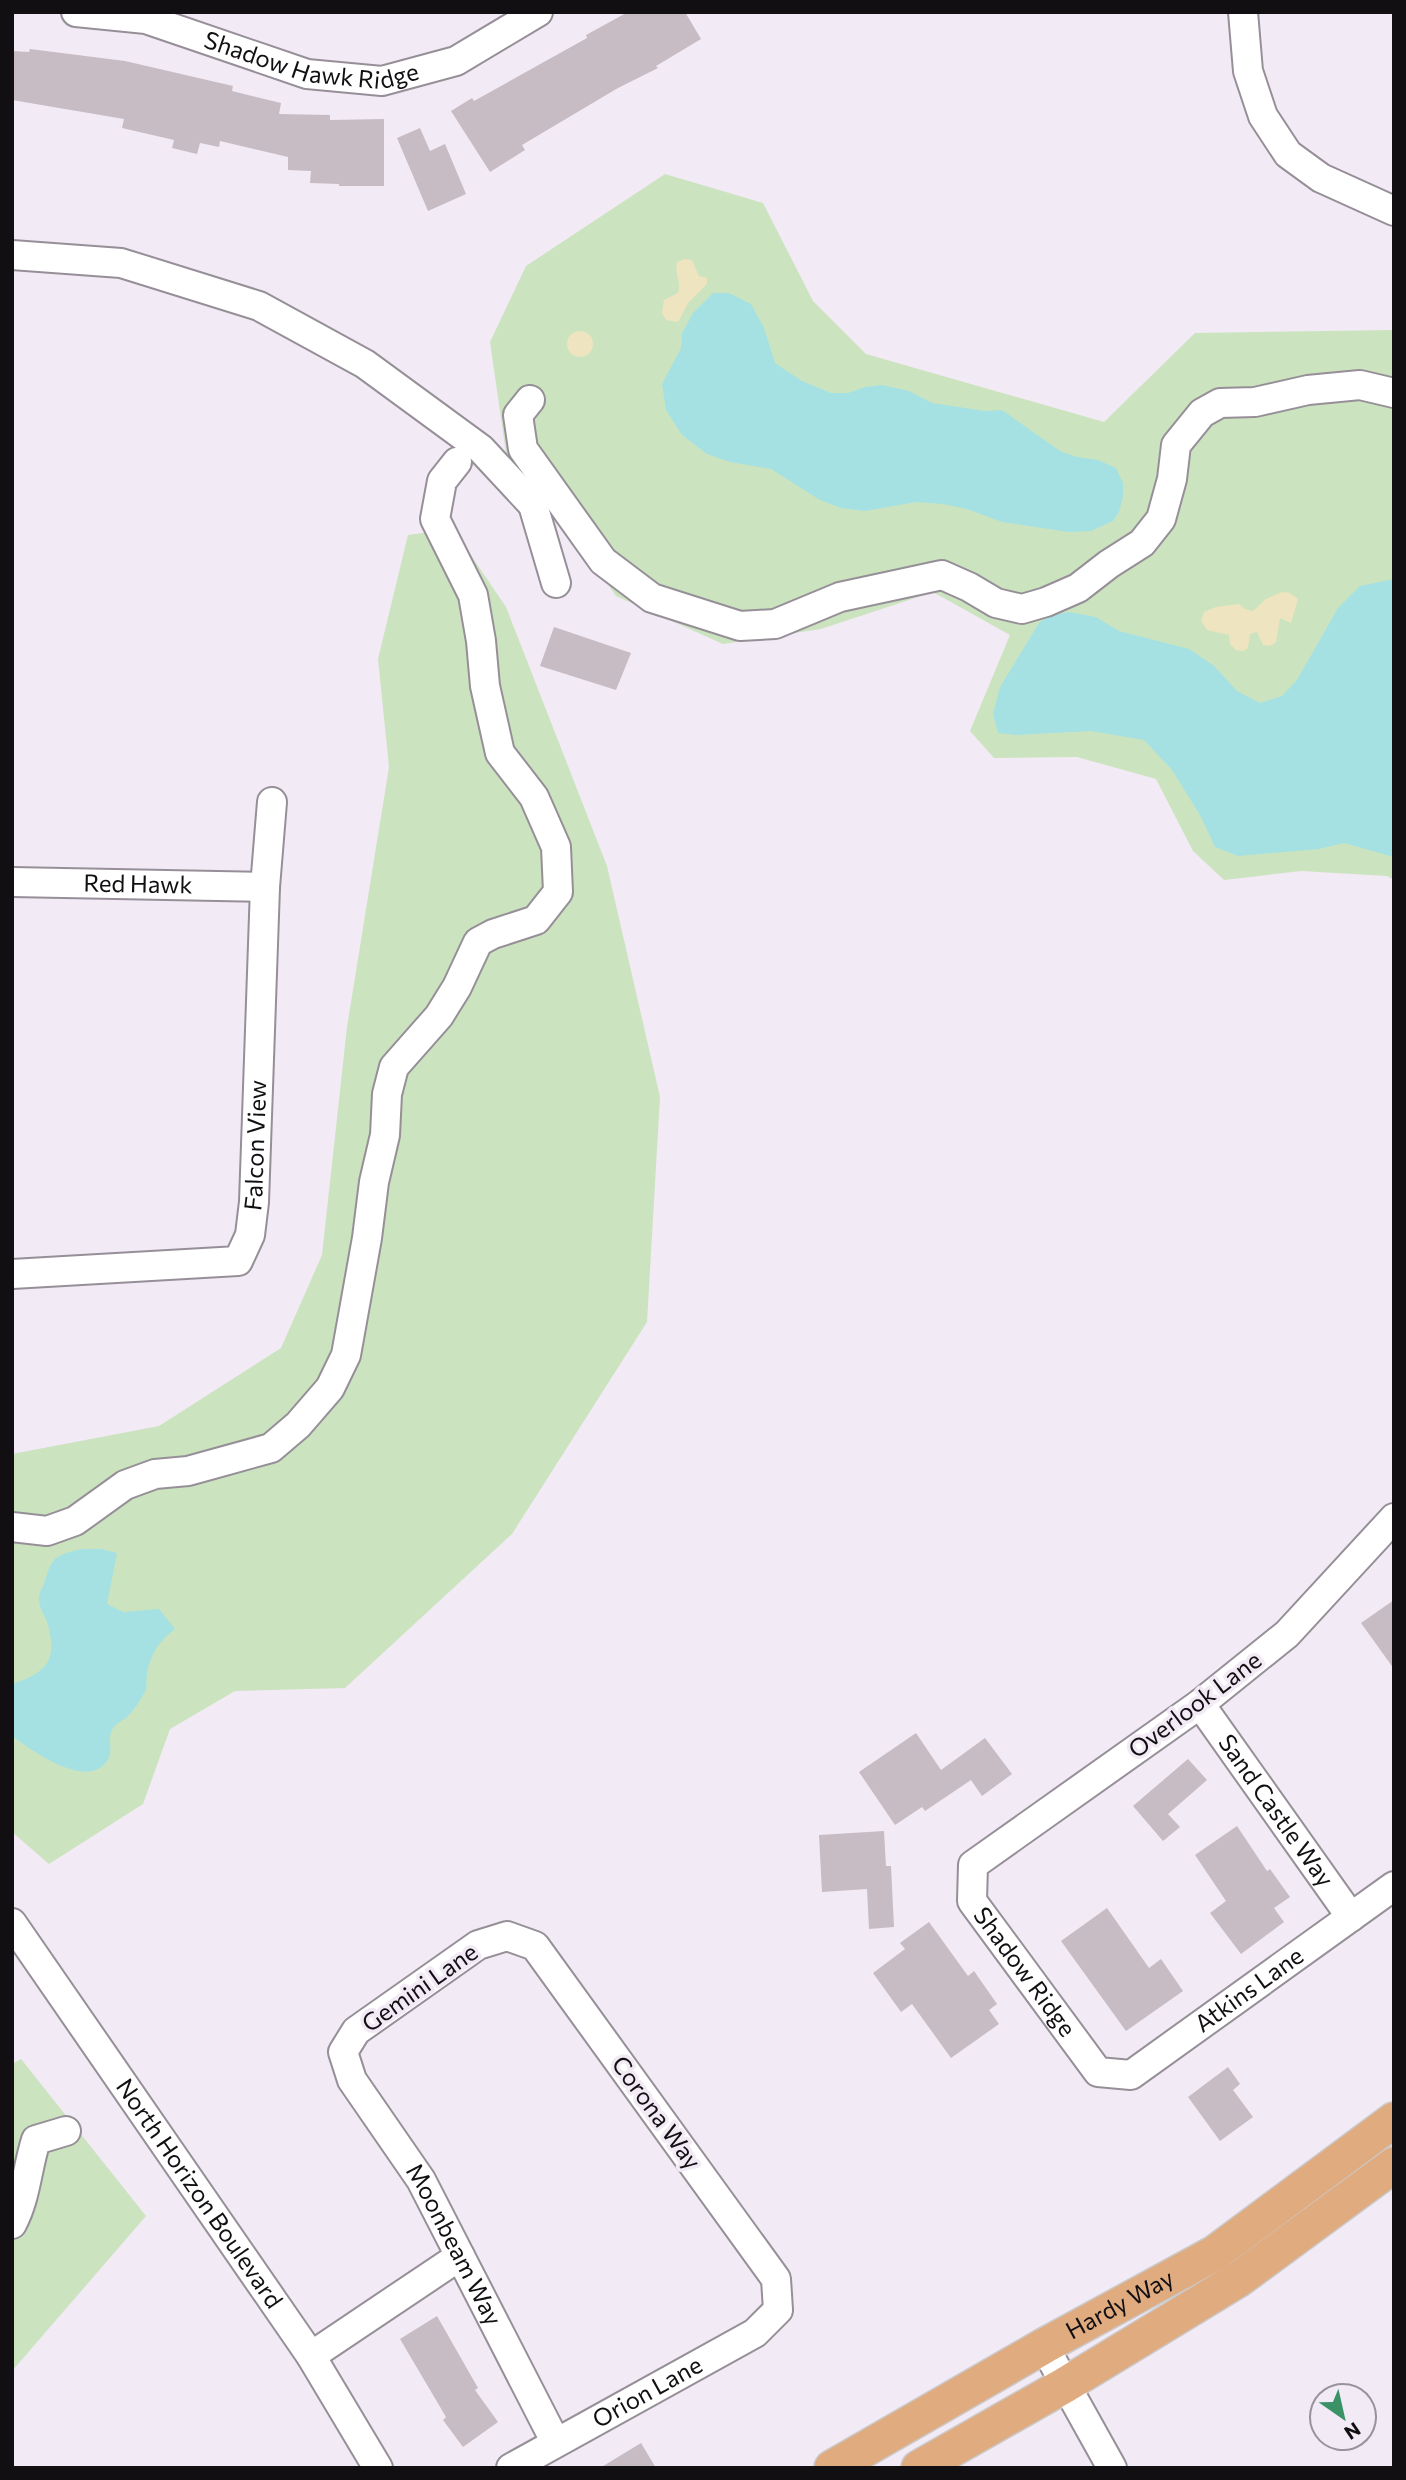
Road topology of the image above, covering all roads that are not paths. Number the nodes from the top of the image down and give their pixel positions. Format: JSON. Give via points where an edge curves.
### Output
{"nodes":[{"id":1,"x":76,"y":12,"type":"edge"},
{"id":2,"x":538,"y":12,"type":"edge"},
{"id":3,"x":1243,"y":12,"type":"edge"},
{"id":4,"x":147,"y":15,"type":"edge"},
{"id":5,"x":1394,"y":211,"type":"edge"},
{"id":6,"x":12,"y":255,"type":"edge"},
{"id":7,"x":1394,"y":393,"type":"edge"},
{"id":8,"x":530,"y":400,"type":"dead end"},
{"id":9,"x":457,"y":462,"type":"dead end"},
{"id":10,"x":556,"y":583,"type":"dead end"},
{"id":11,"x":272,"y":802,"type":"dead end"},
{"id":12,"x":12,"y":882,"type":"edge"},
{"id":13,"x":265,"y":887,"type":"junction"},
{"id":14,"x":12,"y":1274,"type":"edge"},
{"id":15,"x":1394,"y":1518,"type":"edge"},
{"id":16,"x":12,"y":1527,"type":"edge"},
{"id":17,"x":1200,"y":1704,"type":"junction"},
{"id":18,"x":973,"y":1865,"type":"joint"},
{"id":19,"x":1394,"y":1886,"type":"edge"},
{"id":20,"x":1350,"y":1917,"type":"junction"},
{"id":21,"x":12,"y":1923,"type":"edge"},
{"id":22,"x":507,"y":1936,"type":"joint"},
{"id":23,"x":343,"y":2052,"type":"joint"},
{"id":24,"x":1098,"y":2072,"type":"joint"},
{"id":25,"x":1394,"y":2120,"type":"edge"},
{"id":26,"x":66,"y":2132,"type":"dead end"},
{"id":27,"x":1394,"y":2165,"type":"edge"},
{"id":28,"x":12,"y":2224,"type":"edge"},
{"id":29,"x":460,"y":2256,"type":"junction"},
{"id":30,"x":778,"y":2310,"type":"joint"},
{"id":31,"x":1044,"y":2347,"type":"junction"},
{"id":32,"x":310,"y":2356,"type":"junction"},
{"id":33,"x":1065,"y":2385,"type":"junction"},
{"id":34,"x":556,"y":2443,"type":"junction"},
{"id":35,"x":378,"y":2468,"type":"edge"},
{"id":36,"x":511,"y":2468,"type":"edge"},
{"id":37,"x":832,"y":2468,"type":"edge"},
{"id":38,"x":919,"y":2468,"type":"edge"},
{"id":39,"x":1112,"y":2468,"type":"edge"}],
"edges":[{"from":1,"to":4,"type":"street","name":"Shadow Hawk Ridge"},
{"from":2,"to":4,"type":"street","name":"Shadow Hawk Ridge","via":[[456,61],[382,81],[307,74]]},
{"from":3,"to":5,"type":"street","via":[[1248,71],[1263,116],[1288,154],[1321,178]]},
{"from":6,"to":10,"type":"street","via":[[121,263],[259,306],[365,364],[481,449],[533,505]]},
{"from":7,"to":8,"type":"street","via":[[1360,386],[1220,403],[1202,414],[1176,444],[1161,519],[1142,543],[1079,588],[1046,602],[1022,609],[996,603],[942,575],[839,597],[775,624],[740,626],[652,598],[603,561],[523,449],[518,415]]},
{"from":9,"to":16,"type":"street","via":[[442,481],[435,519],[472,595],[500,753],[534,797],[556,847],[558,892],[536,920],[478,942],[439,1016],[394,1067],[345,1355],[330,1388],[298,1425],[271,1447],[125,1485],[75,1521],[47,1531]]},
{"from":11,"to":13,"type":"street","name":"Falcon View"},
{"from":12,"to":13,"type":"street","name":"Red Hawk"},
{"from":13,"to":14,"type":"street","name":"Falcon View","via":[[254,1202],[250,1235],[238,1261]]},
{"from":15,"to":17,"type":"street","name":"Overlook Lane","via":[[1287,1634]]},
{"from":17,"to":18,"type":"street","name":"Overlook Lane"},
{"from":17,"to":20,"type":"street","name":"Sand Castle Way"},
{"from":18,"to":24,"type":"street","name":"Shadow Ridge","via":[[972,1901]]},
{"from":19,"to":20,"type":"street","name":"Atkins Lane"},
{"from":20,"to":24,"type":"street","name":"Atkins Lane","via":[[1131,2075]]},
{"from":21,"to":32,"type":"street","name":"North Horizon Boulevard"},
{"from":22,"to":23,"type":"street","name":"Gemini Lane","via":[[478,1945],[367,2023]]},
{"from":22,"to":30,"type":"street","name":"Corona Way","via":[[535,1946],[559,1979],[776,2279]]},
{"from":23,"to":29,"type":"street","name":"Moonbeam Way","via":[[352,2080],[421,2180]]},
{"from":25,"to":31,"type":"main road","name":"Hardy Way","via":[[1214,2253]]},
{"from":26,"to":28,"type":"street","via":[[36,2140],[22,2205]]},
{"from":27,"to":33,"type":"main road","name":"Hardy Way","via":[[1239,2279]]},
{"from":29,"to":32,"type":"street"},
{"from":29,"to":34,"type":"street","name":"Moonbeam Way"},
{"from":30,"to":34,"type":"street","name":"Orion Lane","via":[[755,2333]]},
{"from":31,"to":33,"type":"street"},
{"from":31,"to":37,"type":"main road","name":"Hardy Way"},
{"from":32,"to":35,"type":"street","name":"North Horizon Boulevard"},
{"from":33,"to":38,"type":"main road","name":"Hardy Way"},
{"from":33,"to":39,"type":"street"},
{"from":34,"to":36,"type":"street","name":"Orion Lane"}]}
